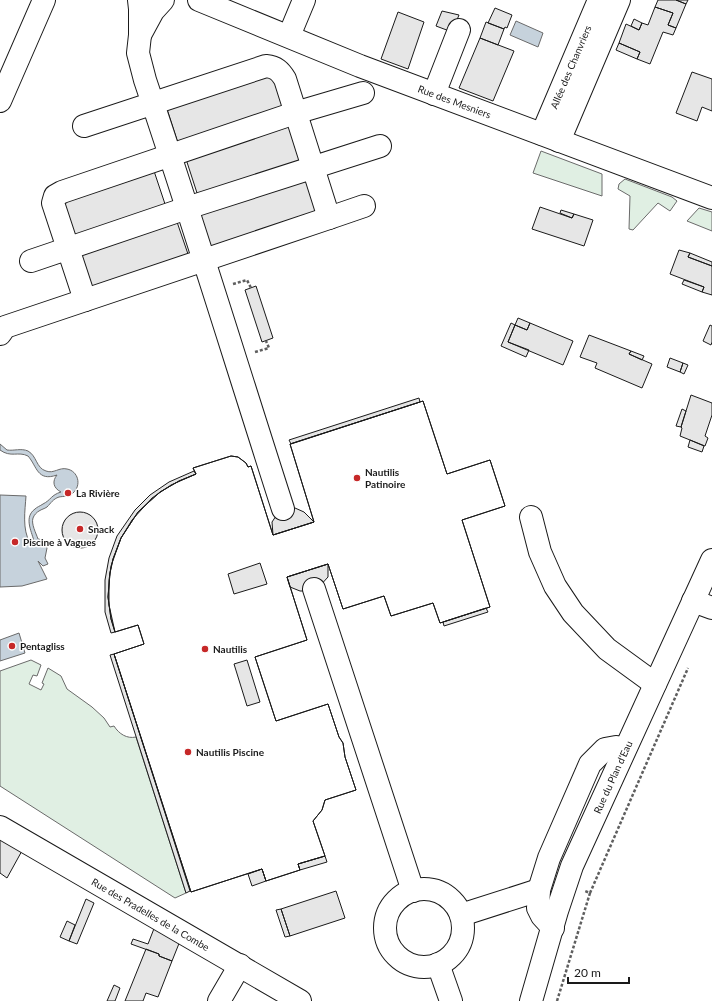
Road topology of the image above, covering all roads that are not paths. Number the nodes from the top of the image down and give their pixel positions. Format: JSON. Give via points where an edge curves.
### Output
{"nodes":[{"id":1,"x":44,"y":0,"type":"edge"},
{"id":2,"x":139,"y":0,"type":"edge"},
{"id":3,"x":163,"y":0,"type":"edge"},
{"id":4,"x":199,"y":0,"type":"edge"},
{"id":5,"x":304,"y":0,"type":"edge"},
{"id":6,"x":598,"y":0,"type":"edge"},
{"id":7,"x":619,"y":0,"type":"edge"},
{"id":8,"x":459,"y":30,"type":"dead end"},
{"id":9,"x":140,"y":35,"type":"junction"},
{"id":10,"x":289,"y":36,"type":"junction"},
{"id":11,"x":364,"y":93,"type":"dead end"},
{"id":12,"x":434,"y":94,"type":"junction"},
{"id":13,"x":0,"y":102,"type":"edge"},
{"id":14,"x":153,"y":104,"type":"junction"},
{"id":15,"x":296,"y":113,"type":"junction"},
{"id":16,"x":84,"y":126,"type":"dead end"},
{"id":17,"x":551,"y":137,"type":"junction"},
{"id":18,"x":380,"y":146,"type":"dead end"},
{"id":19,"x":170,"y":155,"type":"junction"},
{"id":20,"x":313,"y":167,"type":"junction"},
{"id":21,"x":712,"y":198,"type":"edge"},
{"id":22,"x":364,"y":206,"type":"dead end"},
{"id":23,"x":187,"y":208,"type":"junction"},
{"id":24,"x":328,"y":218,"type":"junction"},
{"id":25,"x":68,"y":248,"type":"junction"},
{"id":26,"x":204,"y":259,"type":"junction"},
{"id":27,"x":31,"y":261,"type":"dead end"},
{"id":28,"x":85,"y":300,"type":"junction"},
{"id":29,"x":0,"y":334,"type":"edge"},
{"id":30,"x":283,"y":509,"type":"dead end"},
{"id":31,"x":531,"y":517,"type":"dead end"},
{"id":32,"x":712,"y":560,"type":"edge"},
{"id":33,"x":314,"y":589,"type":"dead end"},
{"id":34,"x":703,"y":604,"type":"edge"},
{"id":35,"x":655,"y":684,"type":"junction"},
{"id":36,"x":624,"y":751,"type":"junction"},
{"id":37,"x":0,"y":827,"type":"edge"},
{"id":38,"x":413,"y":890,"type":"junction"},
{"id":39,"x":539,"y":890,"type":"junction"},
{"id":40,"x":461,"y":915,"type":"junction"},
{"id":41,"x":553,"y":928,"type":"junction"},
{"id":42,"x":438,"y":964,"type":"junction"},
{"id":43,"x":240,"y":966,"type":"junction"},
{"id":44,"x":219,"y":1001,"type":"edge"},
{"id":45,"x":300,"y":1001,"type":"edge"},
{"id":46,"x":451,"y":1001,"type":"edge"},
{"id":47,"x":530,"y":1001,"type":"edge"}],
"edges":[{"from":1,"to":13,"type":"street"},
{"from":2,"to":9,"type":"street"},
{"from":3,"to":9,"type":"street","via":[[153,11]]},
{"from":4,"to":10,"type":"street","name":"Rue des Mesniers"},
{"from":5,"to":10,"type":"street"},
{"from":6,"to":17,"type":"street","name":"Allée des Chanvriers"},
{"from":7,"to":17,"type":"street"},
{"from":8,"to":12,"type":"street"},
{"from":9,"to":14,"type":"street","via":[[138,53]]},
{"from":10,"to":12,"type":"street","name":"Rue des Mesniers"},
{"from":11,"to":15,"type":"street"},
{"from":12,"to":17,"type":"street","name":"Rue des Mesniers"},
{"from":14,"to":15,"type":"street","via":[[266,66],[273,66],[285,79]]},
{"from":14,"to":16,"type":"street"},
{"from":14,"to":19,"type":"street"},
{"from":15,"to":19,"type":"street"},
{"from":15,"to":20,"type":"street"},
{"from":17,"to":21,"type":"street","name":"Rue des Mesniers"},
{"from":18,"to":20,"type":"street"},
{"from":19,"to":23,"type":"street"},
{"from":19,"to":25,"type":"street","via":[[55,196],[53,203]]},
{"from":20,"to":23,"type":"street"},
{"from":20,"to":24,"type":"street"},
{"from":22,"to":24,"type":"street"},
{"from":23,"to":25,"type":"street"},
{"from":23,"to":26,"type":"street"},
{"from":24,"to":26,"type":"street"},
{"from":25,"to":27,"type":"street"},
{"from":25,"to":28,"type":"street"},
{"from":26,"to":28,"type":"street"},
{"from":26,"to":30,"type":"street"},
{"from":28,"to":29,"type":"street","via":[[5,327]]},
{"from":31,"to":35,"type":"street","via":[[540,552],[555,586],[573,613],[606,649]]},
{"from":32,"to":34,"type":"street","name":"Rue du Plan d'Eau"},
{"from":33,"to":38,"type":"street"},
{"from":34,"to":35,"type":"street","name":"Rue du Plan d'Eau"},
{"from":35,"to":36,"type":"street","name":"Rue du Plan d'Eau"},
{"from":36,"to":39,"type":"street","via":[[616,747],[605,749],[590,764],[549,858]]},
{"from":36,"to":41,"type":"street","name":"Rue du Plan d'Eau","via":[[565,885]]},
{"from":37,"to":43,"type":"street","name":"Rue des Pradelles de la Combe"},
{"from":38,"to":40,"type":"street","via":[[438,891],[458,906]]},
{"from":38,"to":42,"type":"street","via":[[402,896],[387,916],[388,941],[394,952],[403,960],[426,967]]},
{"from":39,"to":40,"type":"street"},
{"from":39,"to":41,"type":"street","via":[[538,908]]},
{"from":40,"to":42,"type":"street","via":[[464,930],[461,941],[448,959]]},
{"from":41,"to":47,"type":"street","name":"Rue du Plan d'Eau"},
{"from":42,"to":46,"type":"street"},
{"from":43,"to":44,"type":"street"},
{"from":43,"to":45,"type":"street","name":"Rue des Pradelles de la Combe"}]}
